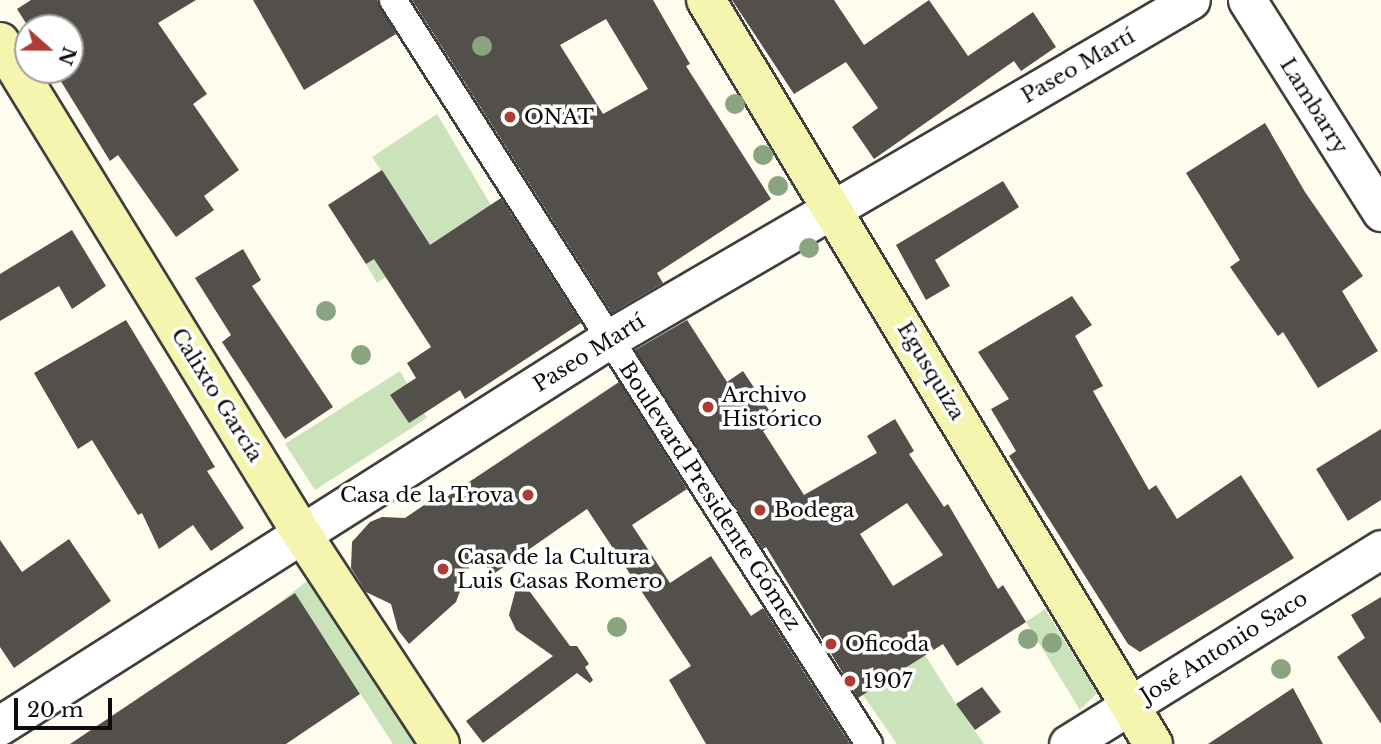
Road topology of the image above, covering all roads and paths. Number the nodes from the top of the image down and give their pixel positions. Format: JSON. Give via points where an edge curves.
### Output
{"nodes":[{"id":1,"x":393,"y":0,"type":"edge"},
{"id":2,"x":706,"y":0,"type":"edge"},
{"id":3,"x":1191,"y":0,"type":"edge"},
{"id":4,"x":1247,"y":0,"type":"edge"},
{"id":5,"x":0,"y":42,"type":"edge"},
{"id":6,"x":835,"y":208,"type":"junction"},
{"id":7,"x":1381,"y":212,"type":"edge"},
{"id":8,"x":610,"y":339,"type":"junction"},
{"id":9,"x":302,"y":534,"type":"junction"},
{"id":10,"x":1381,"y":550,"type":"edge"},
{"id":11,"x":1129,"y":706,"type":"junction"},
{"id":12,"x":3,"y":730,"type":"edge"},
{"id":13,"x":440,"y":744,"type":"edge"},
{"id":14,"x":869,"y":744,"type":"edge"},
{"id":15,"x":1068,"y":744,"type":"edge"},
{"id":16,"x":1153,"y":744,"type":"edge"}],
"edges":[{"from":1,"to":8,"type":"street","name":"Boulevard Presidente Gómez"},
{"from":2,"to":6,"type":"main road","name":"Egusquiza"},
{"from":3,"to":6,"type":"street","name":"Paseo Martí"},
{"from":4,"to":7,"type":"street","name":"Lambarry"},
{"from":5,"to":9,"type":"main road","name":"Calixto García"},
{"from":6,"to":8,"type":"street","name":"Paseo Martí"},
{"from":6,"to":11,"type":"main road","name":"Egusquiza"},
{"from":8,"to":9,"type":"street","name":"Paseo Martí"},
{"from":8,"to":14,"type":"street","name":"Boulevard Presidente Gómez"},
{"from":9,"to":12,"type":"street","name":"Paseo Martí"},
{"from":9,"to":13,"type":"main road","name":"Calixto García"},
{"from":10,"to":11,"type":"street","name":"José Antonio Saco"},
{"from":11,"to":15,"type":"street","name":"José Antonio Saco"},
{"from":11,"to":16,"type":"main road","name":"Egusquiza"}]}
